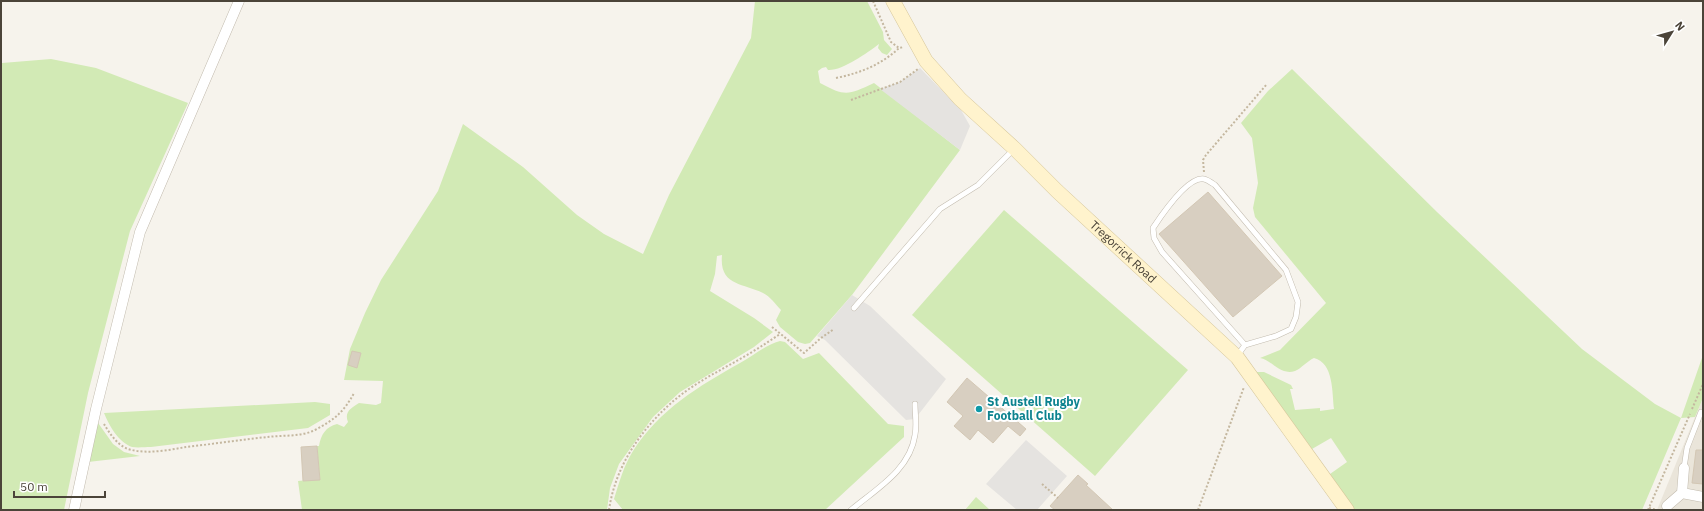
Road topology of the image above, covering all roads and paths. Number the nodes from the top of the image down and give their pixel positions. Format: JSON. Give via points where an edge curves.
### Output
{"nodes":[{"id":1,"x":239,"y":1,"type":"edge"},
{"id":2,"x":873,"y":1,"type":"edge"},
{"id":3,"x":893,"y":1,"type":"edge"},
{"id":4,"x":917,"y":46,"type":"junction"},
{"id":5,"x":899,"y":48,"type":"junction"},
{"id":6,"x":926,"y":61,"type":"junction"},
{"id":7,"x":836,"y":78,"type":"dead end"},
{"id":8,"x":1267,"y":84,"type":"dead end"},
{"id":9,"x":851,"y":100,"type":"dead end"},
{"id":10,"x":1015,"y":149,"type":"junction"},
{"id":11,"x":1204,"y":179,"type":"junction"},
{"id":12,"x":854,"y":308,"type":"dead end"},
{"id":13,"x":772,"y":327,"type":"dead end"},
{"id":14,"x":834,"y":329,"type":"dead end"},
{"id":15,"x":780,"y":334,"type":"junction"},
{"id":16,"x":1245,"y":345,"type":"junction"},
{"id":17,"x":1236,"y":357,"type":"junction"},
{"id":18,"x":1249,"y":374,"type":"junction"},
{"id":19,"x":1703,"y":384,"type":"edge"},
{"id":20,"x":354,"y":393,"type":"dead end"},
{"id":21,"x":915,"y":404,"type":"dead end"},
{"id":22,"x":96,"y":409,"type":"junction"},
{"id":23,"x":1701,"y":412,"type":"dead end"},
{"id":24,"x":1684,"y":468,"type":"joint"},
{"id":25,"x":1042,"y":484,"type":"dead end"},
{"id":26,"x":1682,"y":493,"type":"junction"},
{"id":27,"x":1703,"y":497,"type":"edge"},
{"id":28,"x":1058,"y":498,"type":"dead end"},
{"id":29,"x":1648,"y":509,"type":"edge"},
{"id":30,"x":1663,"y":509,"type":"edge"},
{"id":31,"x":74,"y":510,"type":"edge"},
{"id":32,"x":609,"y":510,"type":"edge"},
{"id":33,"x":851,"y":510,"type":"edge"},
{"id":34,"x":1198,"y":510,"type":"edge"},
{"id":35,"x":1347,"y":510,"type":"edge"}],
"edges":[{"from":1,"to":22,"type":"street","via":[[140,232]]},
{"from":2,"to":5,"type":"path","via":[[891,42]]},
{"from":3,"to":4,"type":"street","name":"Tregorrick Road"},
{"from":4,"to":5,"type":"path"},
{"from":4,"to":6,"type":"street","name":"Tregorrick Road"},
{"from":5,"to":7,"type":"path","via":[[890,57],[858,73]]},
{"from":6,"to":9,"type":"path","via":[[900,82]]},
{"from":6,"to":10,"type":"street","name":"Tregorrick Road","via":[[960,99]]},
{"from":8,"to":11,"type":"path","via":[[1206,155],[1203,160]]},
{"from":10,"to":12,"type":"lane","via":[[978,186],[940,209]]},
{"from":10,"to":17,"type":"street","name":"Tregorrick Road","via":[[1056,191]]},
{"from":11,"to":16,"type":"lane","via":[[1195,180],[1169,204],[1153,228],[1154,238],[1162,252]]},
{"from":11,"to":16,"type":"lane","via":[[1215,185],[1286,270],[1298,302],[1291,329]]},
{"from":13,"to":15,"type":"path"},
{"from":14,"to":15,"type":"path","via":[[804,353]]},
{"from":15,"to":32,"type":"path","via":[[714,373],[670,404],[635,444],[622,465]]},
{"from":16,"to":17,"type":"lane"},
{"from":17,"to":18,"type":"street","name":"Tregorrick Road"},
{"from":18,"to":34,"type":"path"},
{"from":18,"to":35,"type":"street","name":"Tregorrick Road"},
{"from":19,"to":29,"type":"path"},
{"from":20,"to":22,"type":"path","via":[[339,416],[304,434],[143,452],[130,450],[122,445],[109,432]]},
{"from":21,"to":33,"type":"lane","via":[[915,435],[910,454],[900,470]]},
{"from":22,"to":31,"type":"street"},
{"from":23,"to":24,"type":"lane","via":[[1687,448]]},
{"from":24,"to":26,"type":"street"},
{"from":25,"to":28,"type":"path"},
{"from":26,"to":27,"type":"street"},
{"from":26,"to":30,"type":"street"},
{"from":29,"to":30,"type":"path"}]}
